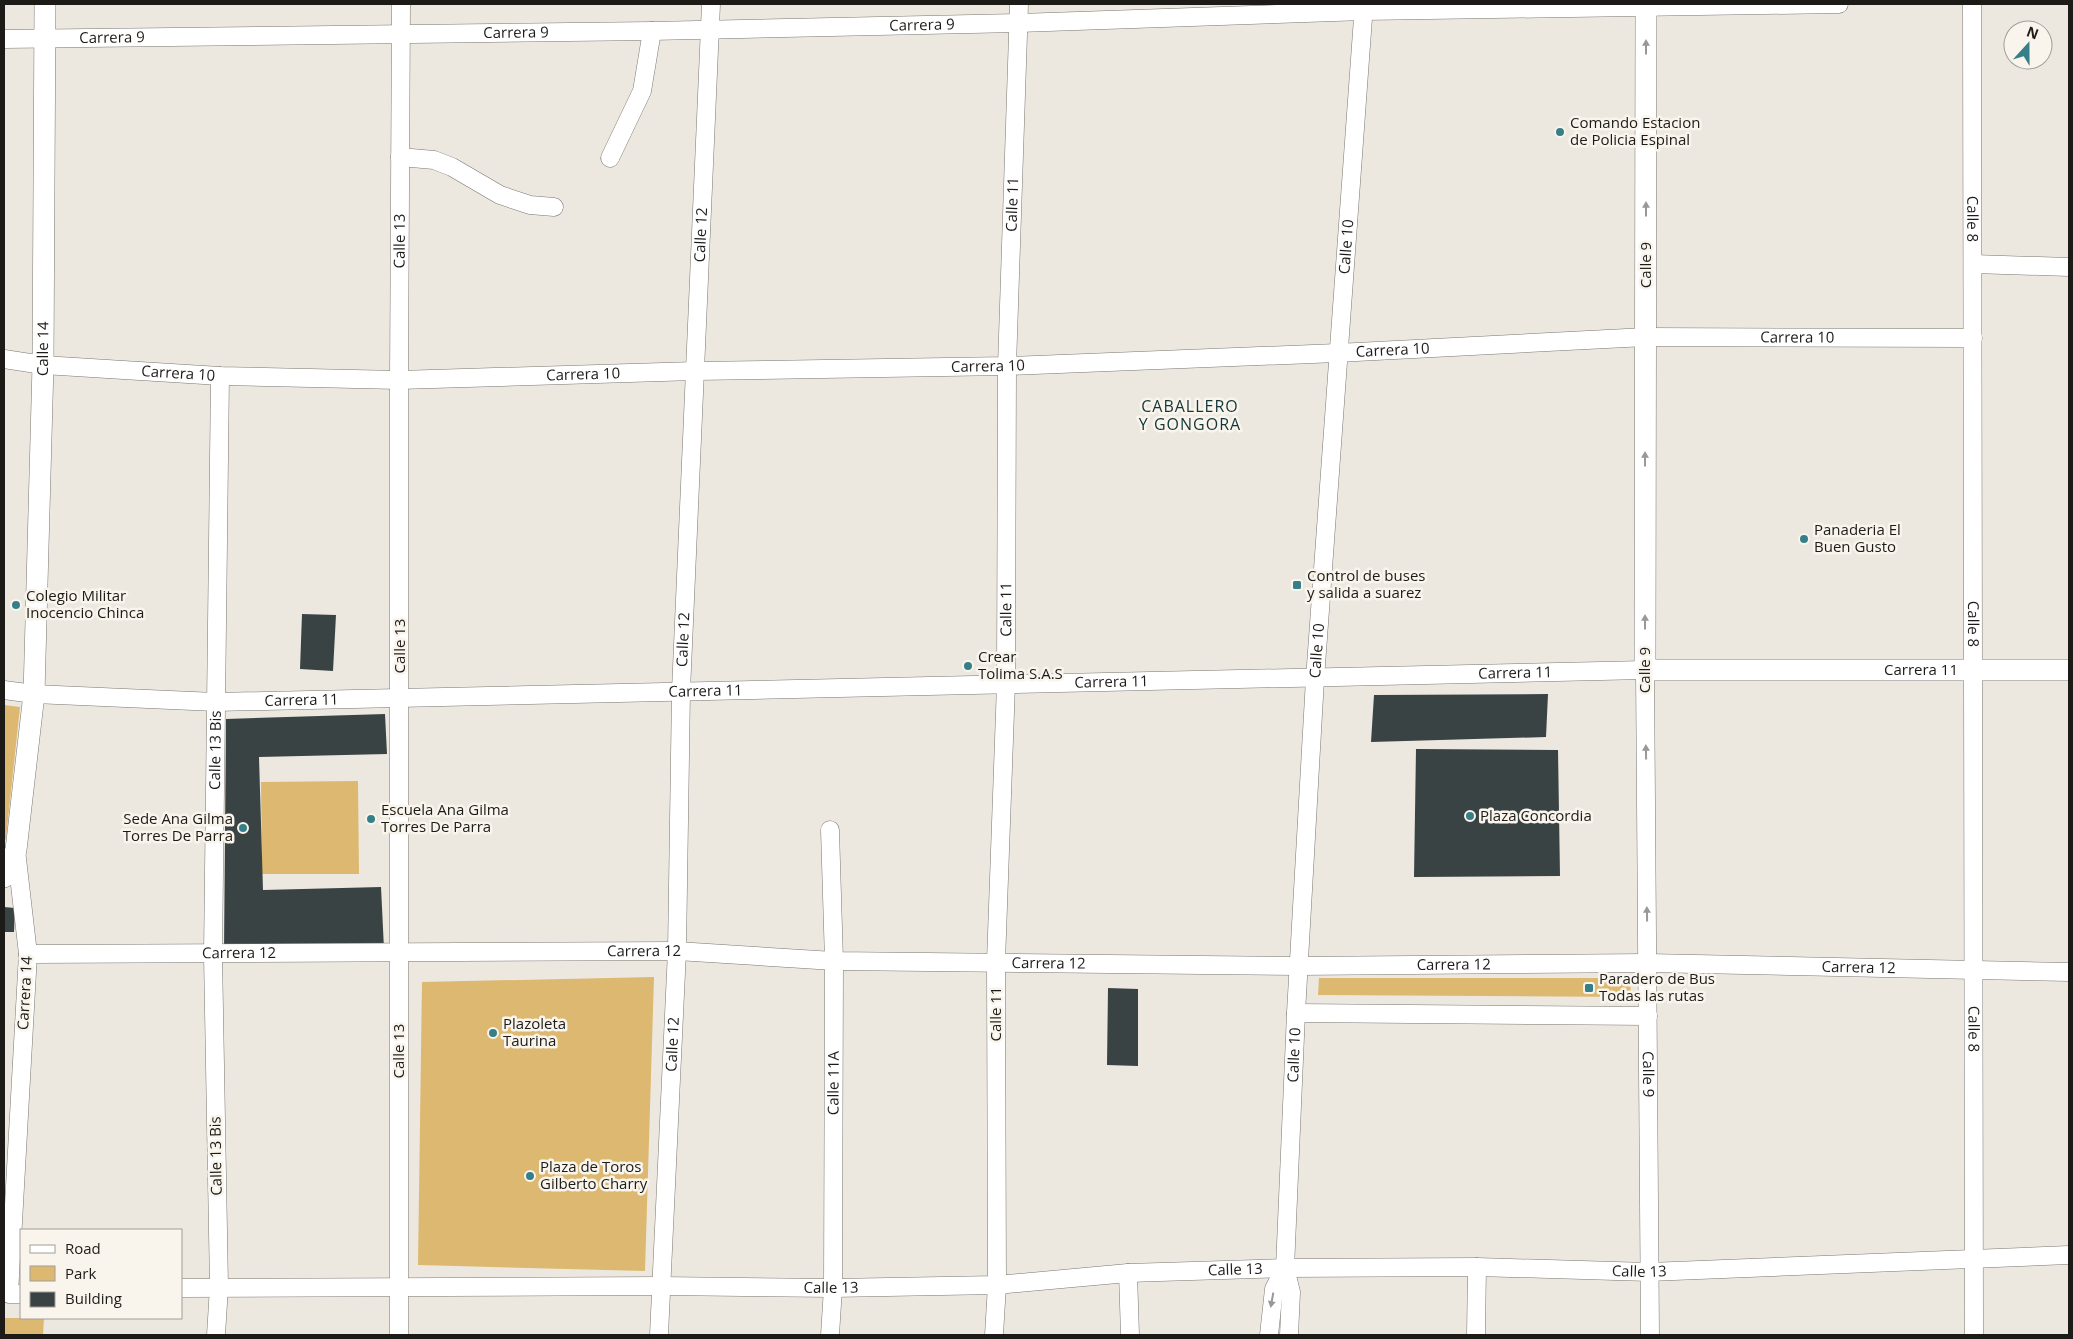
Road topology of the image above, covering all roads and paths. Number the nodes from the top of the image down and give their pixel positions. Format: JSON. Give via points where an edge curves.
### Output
{"nodes":[{"id":1,"x":44,"y":4,"type":"edge"},
{"id":2,"x":401,"y":4,"type":"edge"},
{"id":3,"x":710,"y":4,"type":"edge"},
{"id":4,"x":1020,"y":4,"type":"edge"},
{"id":5,"x":1839,"y":4,"type":"edge"},
{"id":6,"x":1972,"y":4,"type":"edge"},
{"id":7,"x":1646,"y":6,"type":"edge"},
{"id":8,"x":1364,"y":7,"type":"edge"},
{"id":9,"x":1019,"y":24,"type":"junction"},
{"id":10,"x":710,"y":29,"type":"junction"},
{"id":11,"x":652,"y":30,"type":"junction"},
{"id":12,"x":401,"y":35,"type":"junction"},
{"id":13,"x":44,"y":37,"type":"junction"},
{"id":14,"x":4,"y":39,"type":"edge"},
{"id":15,"x":400,"y":157,"type":"junction"},
{"id":16,"x":610,"y":158,"type":"dead end"},
{"id":17,"x":554,"y":207,"type":"dead end"},
{"id":18,"x":1972,"y":264,"type":"junction"},
{"id":19,"x":2069,"y":267,"type":"edge"},
{"id":20,"x":1646,"y":337,"type":"junction"},
{"id":21,"x":1973,"y":338,"type":"junction"},
{"id":22,"x":1337,"y":353,"type":"junction"},
{"id":23,"x":4,"y":359,"type":"edge"},
{"id":24,"x":43,"y":365,"type":"junction"},
{"id":25,"x":1007,"y":366,"type":"junction"},
{"id":26,"x":695,"y":371,"type":"junction"},
{"id":27,"x":220,"y":376,"type":"junction"},
{"id":28,"x":399,"y":380,"type":"junction"},
{"id":29,"x":1645,"y":670,"type":"junction"},
{"id":30,"x":1973,"y":670,"type":"junction"},
{"id":31,"x":2069,"y":670,"type":"edge"},
{"id":32,"x":1315,"y":679,"type":"junction"},
{"id":33,"x":1006,"y":684,"type":"junction"},
{"id":34,"x":4,"y":690,"type":"edge"},
{"id":35,"x":681,"y":691,"type":"junction"},
{"id":36,"x":34,"y":694,"type":"junction"},
{"id":37,"x":400,"y":696,"type":"junction"},
{"id":38,"x":216,"y":702,"type":"junction"},
{"id":39,"x":830,"y":830,"type":"dead end"},
{"id":40,"x":16,"y":850,"type":"junction"},
{"id":41,"x":4,"y":877,"type":"edge"},
{"id":42,"x":677,"y":951,"type":"junction"},
{"id":43,"x":28,"y":954,"type":"junction"},
{"id":44,"x":399,"y":954,"type":"junction"},
{"id":45,"x":213,"y":955,"type":"junction"},
{"id":46,"x":834,"y":961,"type":"junction"},
{"id":47,"x":996,"y":962,"type":"junction"},
{"id":48,"x":1648,"y":963,"type":"junction"},
{"id":49,"x":1299,"y":966,"type":"junction"},
{"id":50,"x":1974,"y":972,"type":"junction"},
{"id":51,"x":2069,"y":972,"type":"edge"},
{"id":52,"x":1296,"y":1013,"type":"junction"},
{"id":53,"x":1648,"y":1016,"type":"junction"},
{"id":54,"x":2069,"y":1255,"type":"edge"},
{"id":55,"x":1974,"y":1257,"type":"junction"},
{"id":56,"x":1477,"y":1267,"type":"junction"},
{"id":57,"x":1285,"y":1268,"type":"junction"},
{"id":58,"x":1649,"y":1272,"type":"junction"},
{"id":59,"x":1128,"y":1273,"type":"junction"},
{"id":60,"x":997,"y":1285,"type":"junction"},
{"id":61,"x":661,"y":1286,"type":"junction"},
{"id":62,"x":219,"y":1287,"type":"junction"},
{"id":63,"x":182,"y":1288,"type":"edge"},
{"id":64,"x":833,"y":1288,"type":"junction"},
{"id":65,"x":400,"y":1289,"type":"junction"},
{"id":66,"x":15,"y":1294,"type":"edge"},
{"id":67,"x":216,"y":1335,"type":"edge"},
{"id":68,"x":399,"y":1335,"type":"edge"},
{"id":69,"x":659,"y":1335,"type":"edge"},
{"id":70,"x":830,"y":1335,"type":"edge"},
{"id":71,"x":994,"y":1335,"type":"edge"},
{"id":72,"x":1130,"y":1335,"type":"edge"},
{"id":73,"x":1269,"y":1335,"type":"edge"},
{"id":74,"x":1289,"y":1335,"type":"edge"},
{"id":75,"x":1476,"y":1335,"type":"edge"},
{"id":76,"x":1650,"y":1335,"type":"edge"},
{"id":77,"x":1974,"y":1335,"type":"edge"}],
"edges":[{"from":1,"to":13,"type":"street","name":"Calle 14"},
{"from":2,"to":12,"type":"street","name":"Calle 13"},
{"from":3,"to":10,"type":"street","name":"Calle 12"},
{"from":4,"to":9,"type":"street","name":"Calle 11"},
{"from":5,"to":7,"type":"street","name":"Carrera 9"},
{"from":6,"to":18,"type":"street","name":"Calle 8"},
{"from":7,"to":8,"type":"street","name":"Carrera 9"},
{"from":20,"to":7,"type":"street","name":"Calle 9","one_way":true},
{"from":8,"to":9,"type":"street","name":"Carrera 9"},
{"from":8,"to":22,"type":"street","name":"Calle 10"},
{"from":9,"to":10,"type":"street","name":"Carrera 9"},
{"from":9,"to":25,"type":"street","name":"Calle 11"},
{"from":10,"to":11,"type":"street","name":"Carrera 9"},
{"from":10,"to":26,"type":"street","name":"Calle 12"},
{"from":11,"to":12,"type":"street","name":"Carrera 9"},
{"from":11,"to":16,"type":"street","via":[[642,91]]},
{"from":12,"to":13,"type":"street","name":"Carrera 9"},
{"from":12,"to":15,"type":"street","name":"Calle 13"},
{"from":13,"to":14,"type":"street","name":"Carrera 9"},
{"from":13,"to":24,"type":"street","name":"Calle 14"},
{"from":15,"to":17,"type":"street","via":[[434,160],[500,195],[530,205]]},
{"from":15,"to":28,"type":"street","name":"Calle 13"},
{"from":18,"to":19,"type":"street"},
{"from":18,"to":21,"type":"street","name":"Calle 8"},
{"from":20,"to":21,"type":"street","name":"Carrera 10"},
{"from":20,"to":22,"type":"street","name":"Carrera 10"},
{"from":29,"to":20,"type":"street","name":"Calle 9","one_way":true},
{"from":21,"to":30,"type":"street","name":"Calle 8"},
{"from":22,"to":25,"type":"street","name":"Carrera 10"},
{"from":22,"to":32,"type":"street","name":"Calle 10"},
{"from":23,"to":24,"type":"street","name":"Carrera 10"},
{"from":24,"to":27,"type":"street","name":"Carrera 10"},
{"from":24,"to":36,"type":"street","name":"Calle 14"},
{"from":25,"to":26,"type":"street","name":"Carrera 10"},
{"from":25,"to":33,"type":"street","name":"Calle 11"},
{"from":26,"to":28,"type":"street","name":"Carrera 10"},
{"from":26,"to":35,"type":"street","name":"Calle 12"},
{"from":27,"to":28,"type":"street","name":"Carrera 10"},
{"from":27,"to":38,"type":"street","name":"Calle 13 Bis"},
{"from":28,"to":37,"type":"street","name":"Calle 13"},
{"from":29,"to":30,"type":"street","name":"Carrera 11"},
{"from":29,"to":32,"type":"street","name":"Carrera 11"},
{"from":48,"to":29,"type":"street","name":"Calle 9","one_way":true},
{"from":30,"to":31,"type":"street","name":"Carrera 11"},
{"from":30,"to":50,"type":"street","name":"Calle 8"},
{"from":32,"to":33,"type":"street","name":"Carrera 11"},
{"from":32,"to":49,"type":"street","name":"Calle 10"},
{"from":33,"to":35,"type":"street","name":"Carrera 11"},
{"from":33,"to":47,"type":"street","name":"Calle 11"},
{"from":34,"to":36,"type":"street","name":"Carrera 11"},
{"from":35,"to":37,"type":"street","name":"Carrera 11"},
{"from":35,"to":42,"type":"street","name":"Calle 12"},
{"from":36,"to":38,"type":"street","name":"Carrera 11"},
{"from":36,"to":40,"type":"street","name":"Carrera 14"},
{"from":37,"to":38,"type":"street","name":"Carrera 11"},
{"from":37,"to":44,"type":"street","name":"Calle 13"},
{"from":38,"to":45,"type":"street","name":"Calle 13 Bis"},
{"from":39,"to":46,"type":"street","name":"Calle 11A"},
{"from":40,"to":41,"type":"street"},
{"from":40,"to":43,"type":"street","name":"Carrera 14"},
{"from":42,"to":44,"type":"street","name":"Carrera 12"},
{"from":42,"to":46,"type":"street","name":"Carrera 12"},
{"from":42,"to":61,"type":"street","name":"Calle 12"},
{"from":43,"to":45,"type":"street","name":"Carrera 12"},
{"from":43,"to":66,"type":"street","name":"Carrera 14"},
{"from":44,"to":45,"type":"street","name":"Carrera 12"},
{"from":44,"to":65,"type":"street","name":"Calle 13"},
{"from":45,"to":62,"type":"street","name":"Calle 13 Bis"},
{"from":46,"to":47,"type":"street","name":"Carrera 12"},
{"from":46,"to":64,"type":"street","name":"Calle 11A"},
{"from":47,"to":49,"type":"street","name":"Carrera 12"},
{"from":47,"to":60,"type":"street","name":"Calle 11"},
{"from":48,"to":49,"type":"street","name":"Carrera 12"},
{"from":48,"to":50,"type":"street","name":"Carrera 12"},
{"from":48,"to":53,"type":"street","name":"Calle 9"},
{"from":49,"to":52,"type":"street","name":"Calle 10"},
{"from":50,"to":51,"type":"street","name":"Carrera 12"},
{"from":50,"to":55,"type":"street","name":"Calle 8"},
{"from":52,"to":53,"type":"street"},
{"from":52,"to":57,"type":"street","name":"Calle 10"},
{"from":53,"to":58,"type":"street","name":"Calle 9"},
{"from":54,"to":55,"type":"street","name":"Calle 13"},
{"from":55,"to":58,"type":"street","name":"Calle 13"},
{"from":55,"to":77,"type":"street","name":"Calle 8"},
{"from":56,"to":57,"type":"street","name":"Calle 13"},
{"from":56,"to":58,"type":"street","name":"Calle 13"},
{"from":56,"to":75,"type":"street"},
{"from":57,"to":59,"type":"street","name":"Calle 13"},
{"from":57,"to":73,"type":"street","name":"Calle 10","one_way":true,"via":[[1274,1289]]},
{"from":57,"to":74,"type":"street","name":"Calle 10","via":[[1291,1292]]},
{"from":58,"to":76,"type":"street","name":"Calle 9"},
{"from":59,"to":60,"type":"street","name":"Calle 13"},
{"from":59,"to":72,"type":"street"},
{"from":60,"to":64,"type":"street","name":"Calle 13"},
{"from":60,"to":71,"type":"street","name":"Calle 11"},
{"from":61,"to":64,"type":"street","name":"Calle 13"},
{"from":61,"to":65,"type":"street","name":"Calle 13"},
{"from":61,"to":69,"type":"street","name":"Calle 12"},
{"from":62,"to":63,"type":"street","name":"Calle 13"},
{"from":62,"to":65,"type":"street","name":"Calle 13"},
{"from":62,"to":67,"type":"street","name":"Calle 13 Bis"},
{"from":64,"to":70,"type":"street","name":"Calle 11A"},
{"from":65,"to":68,"type":"street","name":"Calle 13"}]}
